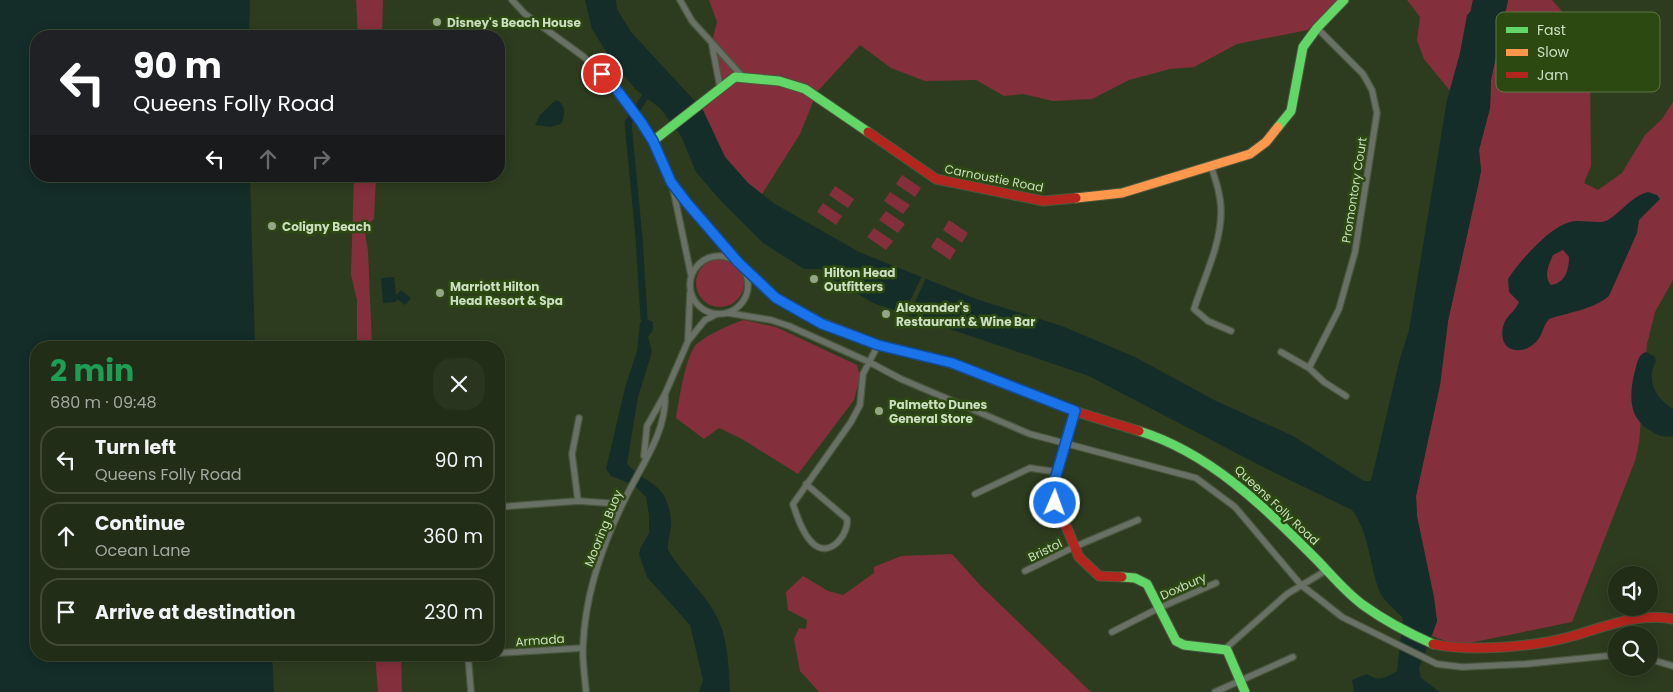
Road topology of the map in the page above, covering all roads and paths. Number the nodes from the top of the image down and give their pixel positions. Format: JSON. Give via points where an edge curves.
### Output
{"nodes":[{"id":1,"x":512,"y":0,"type":"edge"},
{"id":2,"x":680,"y":0,"type":"edge"},
{"id":3,"x":1344,"y":0,"type":"edge"},
{"id":4,"x":1316,"y":28,"type":"junction"},
{"id":5,"x":711,"y":42,"type":"junction"},
{"id":6,"x":743,"y":77,"type":"junction"},
{"id":7,"x":720,"y":87,"type":"junction"},
{"id":8,"x":653,"y":141,"type":"junction"},
{"id":9,"x":1210,"y":166,"type":"junction"},
{"id":10,"x":671,"y":182,"type":"junction"},
{"id":11,"x":740,"y":264,"type":"junction"},
{"id":12,"x":691,"y":278,"type":"junction"},
{"id":13,"x":690,"y":288,"type":"junction"},
{"id":14,"x":728,"y":313,"type":"junction"},
{"id":15,"x":717,"y":314,"type":"junction"},
{"id":16,"x":1231,"y":331,"type":"dead end"},
{"id":17,"x":688,"y":341,"type":"junction"},
{"id":18,"x":878,"y":345,"type":"junction"},
{"id":19,"x":1281,"y":352,"type":"dead end"},
{"id":20,"x":869,"y":362,"type":"junction"},
{"id":21,"x":1309,"y":368,"type":"junction"},
{"id":22,"x":665,"y":394,"type":"junction"},
{"id":23,"x":1346,"y":396,"type":"dead end"},
{"id":24,"x":1075,"y":411,"type":"junction"},
{"id":25,"x":579,"y":418,"type":"dead end"},
{"id":26,"x":1067,"y":442,"type":"junction"},
{"id":27,"x":642,"y":463,"type":"junction"},
{"id":28,"x":1057,"y":472,"type":"junction"},
{"id":29,"x":806,"y":484,"type":"junction"},
{"id":30,"x":975,"y":494,"type":"dead end"},
{"id":31,"x":578,"y":501,"type":"junction"},
{"id":32,"x":622,"y":504,"type":"junction"},
{"id":33,"x":505,"y":507,"type":"edge"},
{"id":34,"x":1138,"y":520,"type":"dead end"},
{"id":35,"x":1074,"y":547,"type":"junction"},
{"id":36,"x":1327,"y":570,"type":"junction"},
{"id":37,"x":1025,"y":571,"type":"dead end"},
{"id":38,"x":1216,"y":583,"type":"dead end"},
{"id":39,"x":1301,"y":585,"type":"junction"},
{"id":40,"x":1159,"y":608,"type":"junction"},
{"id":41,"x":1673,"y":619,"type":"edge"},
{"id":42,"x":1112,"y":632,"type":"dead end"},
{"id":43,"x":583,"y":648,"type":"junction"},
{"id":44,"x":1225,"y":649,"type":"junction"},
{"id":45,"x":505,"y":653,"type":"edge"},
{"id":46,"x":1608,"y":656,"type":"edge"},
{"id":47,"x":1293,"y":657,"type":"dead end"},
{"id":48,"x":468,"y":661,"type":"edge"},
{"id":49,"x":1658,"y":661,"type":"edge"},
{"id":50,"x":1673,"y":666,"type":"edge"},
{"id":51,"x":1240,"y":682,"type":"junction"},
{"id":52,"x":471,"y":692,"type":"edge"},
{"id":53,"x":586,"y":692,"type":"edge"},
{"id":54,"x":1215,"y":692,"type":"edge"},
{"id":55,"x":1245,"y":692,"type":"edge"}],
"edges":[{"from":1,"to":8,"type":"street","via":[[610,82]]},
{"from":2,"to":5,"type":"street","via":[[692,21]]},
{"from":3,"to":4,"type":"street","name":"Carnoustie Road"},
{"from":4,"to":9,"type":"street","name":"Carnoustie Road","via":[[1303,47],[1291,111],[1266,142],[1250,154]]},
{"from":4,"to":21,"type":"street","name":"Promontory Court","via":[[1363,74],[1372,90],[1376,113],[1355,252],[1339,308]]},
{"from":5,"to":6,"type":"street"},
{"from":5,"to":7,"type":"street"},
{"from":6,"to":7,"type":"street","name":"Carnoustie Road","via":[[734,77]]},
{"from":6,"to":9,"type":"street","name":"Carnoustie Road","via":[[785,81],[805,88],[936,179],[1022,198],[1043,201],[1122,193]]},
{"from":7,"to":8,"type":"street","name":"Carnoustie Road"},
{"from":8,"to":10,"type":"street"},
{"from":9,"to":16,"type":"street","via":[[1218,187],[1221,212],[1215,244],[1194,309],[1208,321]]},
{"from":10,"to":11,"type":"street"},
{"from":10,"to":12,"type":"street"},
{"from":11,"to":12,"type":"street","via":[[725,256],[710,257],[698,265]]},
{"from":11,"to":14,"type":"street","via":[[748,281],[747,293],[742,303]]},
{"from":11,"to":18,"type":"street","name":"Queens Folly Road","via":[[790,307],[822,324]]},
{"from":12,"to":13,"type":"street"},
{"from":13,"to":15,"type":"street","via":[[700,307]]},
{"from":13,"to":17,"type":"street","name":"Mooring Buoy"},
{"from":14,"to":15,"type":"street"},
{"from":14,"to":20,"type":"street","via":[[779,322]]},
{"from":15,"to":17,"type":"street","name":"Mooring Buoy","via":[[705,320]]},
{"from":17,"to":22,"type":"street","name":"Mooring Buoy"},
{"from":18,"to":20,"type":"street"},
{"from":18,"to":24,"type":"street","name":"Queens Folly Road","via":[[952,363]]},
{"from":19,"to":21,"type":"street"},
{"from":20,"to":26,"type":"street","via":[[1030,434]]},
{"from":20,"to":29,"type":"street","via":[[862,383],[860,405]]},
{"from":21,"to":23,"type":"street"},
{"from":22,"to":27,"type":"street","name":"Mooring Buoy","via":[[647,426]]},
{"from":22,"to":27,"type":"street","name":"Mooring Buoy","via":[[664,422]]},
{"from":24,"to":26,"type":"street"},
{"from":24,"to":36,"type":"street","name":"Queens Folly Road","via":[[1173,444],[1219,469]]},
{"from":25,"to":31,"type":"street","via":[[572,454]]},
{"from":26,"to":28,"type":"street"},
{"from":26,"to":39,"type":"street","via":[[1196,478],[1208,485],[1235,507]]},
{"from":27,"to":32,"type":"street","name":"Mooring Buoy"},
{"from":28,"to":30,"type":"street","via":[[1030,468]]},
{"from":28,"to":35,"type":"street","via":[[1053,486],[1055,503]]},
{"from":29,"to":29,"type":"street","via":[[793,504],[797,519],[817,546],[831,547],[845,534],[847,519]]},
{"from":31,"to":32,"type":"street"},
{"from":31,"to":33,"type":"street"},
{"from":32,"to":43,"type":"street","name":"Mooring Buoy","via":[[601,554],[590,592]]},
{"from":34,"to":35,"type":"street","name":"Bristol"},
{"from":35,"to":37,"type":"street","name":"Bristol"},
{"from":35,"to":40,"type":"street","via":[[1079,557],[1099,576],[1143,581]]},
{"from":36,"to":39,"type":"street"},
{"from":36,"to":41,"type":"street","name":"Queens Folly Road","via":[[1361,604],[1396,626],[1433,644],[1459,648],[1524,645],[1567,638],[1626,620],[1658,616]]},
{"from":38,"to":40,"type":"street","name":"Doxbury"},
{"from":39,"to":44,"type":"street"},
{"from":39,"to":46,"type":"street","via":[[1342,617],[1437,664],[1462,667],[1526,664]]},
{"from":40,"to":42,"type":"street","name":"Doxbury"},
{"from":40,"to":44,"type":"street","via":[[1176,641],[1184,646]]},
{"from":43,"to":45,"type":"street","name":"Armada"},
{"from":43,"to":53,"type":"street","name":"Mooring Buoy"},
{"from":44,"to":51,"type":"street"},
{"from":47,"to":51,"type":"street"},
{"from":48,"to":52,"type":"street"},
{"from":49,"to":50,"type":"street"},
{"from":51,"to":54,"type":"street"},
{"from":51,"to":55,"type":"street"}]}
